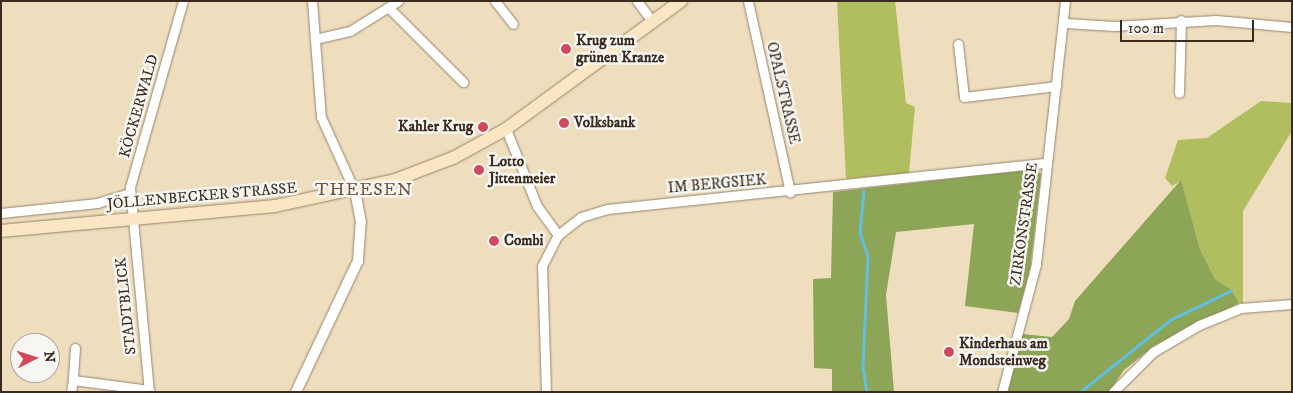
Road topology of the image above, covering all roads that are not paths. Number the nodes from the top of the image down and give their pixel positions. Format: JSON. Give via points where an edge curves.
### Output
{"nodes":[{"id":1,"x":183,"y":1,"type":"edge"},
{"id":2,"x":312,"y":1,"type":"edge"},
{"id":3,"x":398,"y":1,"type":"edge"},
{"id":4,"x":495,"y":1,"type":"edge"},
{"id":5,"x":637,"y":1,"type":"edge"},
{"id":6,"x":681,"y":1,"type":"edge"},
{"id":7,"x":748,"y":1,"type":"edge"},
{"id":8,"x":1065,"y":1,"type":"edge"},
{"id":9,"x":389,"y":8,"type":"junction"},
{"id":10,"x":1182,"y":20,"type":"junction"},
{"id":11,"x":653,"y":22,"type":"junction"},
{"id":12,"x":1065,"y":23,"type":"junction"},
{"id":13,"x":513,"y":24,"type":"dead end"},
{"id":14,"x":1292,"y":27,"type":"edge"},
{"id":15,"x":315,"y":39,"type":"junction"},
{"id":16,"x":958,"y":44,"type":"dead end"},
{"id":17,"x":463,"y":82,"type":"dead end"},
{"id":18,"x":1056,"y":86,"type":"junction"},
{"id":19,"x":1179,"y":94,"type":"dead end"},
{"id":20,"x":506,"y":129,"type":"junction"},
{"id":21,"x":1047,"y":164,"type":"junction"},
{"id":22,"x":355,"y":192,"type":"junction"},
{"id":23,"x":790,"y":192,"type":"junction"},
{"id":24,"x":130,"y":193,"type":"junction"},
{"id":25,"x":1,"y":213,"type":"edge"},
{"id":26,"x":130,"y":219,"type":"junction"},
{"id":27,"x":1,"y":231,"type":"edge"},
{"id":28,"x":558,"y":235,"type":"junction"},
{"id":29,"x":1292,"y":304,"type":"edge"},
{"id":30,"x":76,"y":348,"type":"dead end"},
{"id":31,"x":72,"y":380,"type":"junction"},
{"id":32,"x":149,"y":391,"type":"edge"},
{"id":33,"x":71,"y":392,"type":"edge"},
{"id":34,"x":296,"y":392,"type":"edge"},
{"id":35,"x":546,"y":392,"type":"edge"},
{"id":36,"x":1002,"y":392,"type":"edge"},
{"id":37,"x":1113,"y":392,"type":"edge"}],
"edges":[{"from":1,"to":24,"type":"street","name":"KÖCKERWALD"},
{"from":2,"to":15,"type":"street"},
{"from":3,"to":9,"type":"street"},
{"from":4,"to":13,"type":"street"},
{"from":5,"to":11,"type":"street"},
{"from":6,"to":11,"type":"main road","name":"JÖLLENBECKER STRASSE"},
{"from":7,"to":23,"type":"street","name":"OPALSTRASSE"},
{"from":8,"to":12,"type":"street","name":"ZIRKONSTRASSE"},
{"from":9,"to":15,"type":"street","via":[[342,34]]},
{"from":9,"to":17,"type":"street"},
{"from":10,"to":12,"type":"street","via":[[1114,26]]},
{"from":10,"to":14,"type":"street"},
{"from":10,"to":19,"type":"street"},
{"from":11,"to":20,"type":"main road","name":"JÖLLENBECKER STRASSE"},
{"from":12,"to":18,"type":"street","name":"ZIRKONSTRASSE"},
{"from":15,"to":22,"type":"street","via":[[324,126]]},
{"from":16,"to":18,"type":"street","via":[[964,97]]},
{"from":18,"to":21,"type":"street","name":"ZIRKONSTRASSE"},
{"from":20,"to":22,"type":"main road","name":"JÖLLENBECKER STRASSE","via":[[441,163]]},
{"from":20,"to":28,"type":"street","via":[[538,206]]},
{"from":21,"to":23,"type":"street","name":"IM BERGSIEK"},
{"from":21,"to":36,"type":"street","name":"ZIRKONSTRASSE","via":[[1036,264]]},
{"from":22,"to":26,"type":"main road","name":"JÖLLENBECKER STRASSE","via":[[247,210]]},
{"from":22,"to":34,"type":"street","via":[[361,222],[358,261]]},
{"from":23,"to":28,"type":"street","name":"IM BERGSIEK","via":[[607,209],[581,217]]},
{"from":24,"to":25,"type":"street","via":[[97,203]]},
{"from":24,"to":26,"type":"street","name":"KÖCKERWALD"},
{"from":26,"to":27,"type":"main road","name":"JÖLLENBECKER STRASSE"},
{"from":26,"to":32,"type":"street","name":"STADTBLICK"},
{"from":28,"to":35,"type":"street","name":"IM BERGSIEK","via":[[546,254],[541,277]]},
{"from":29,"to":37,"type":"street","via":[[1241,308],[1199,325],[1153,352]]},
{"from":30,"to":31,"type":"street"},
{"from":31,"to":32,"type":"street","name":"STADTBLICK"},
{"from":31,"to":33,"type":"street"}]}
